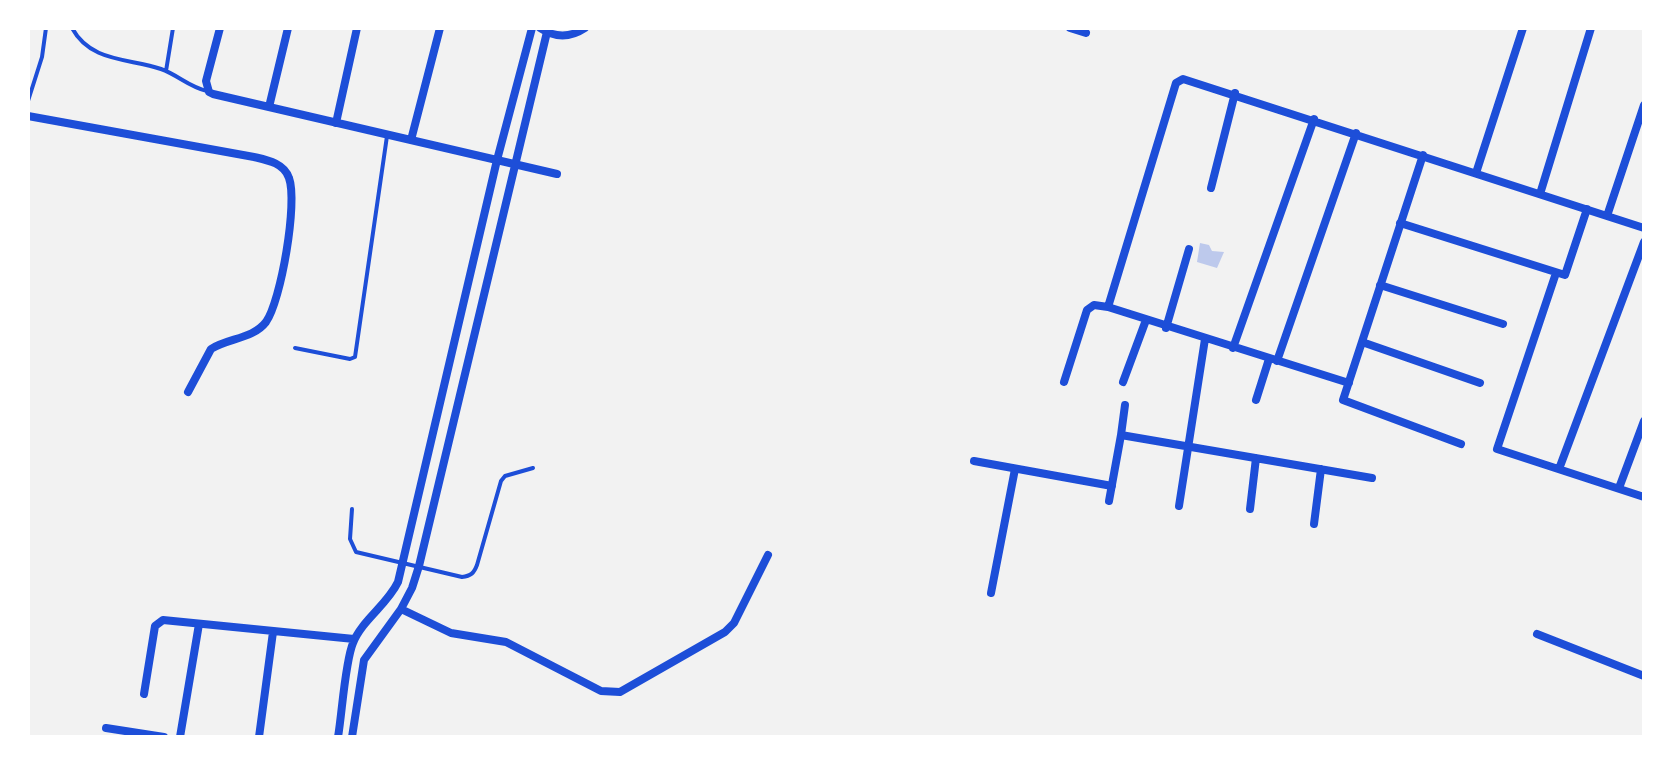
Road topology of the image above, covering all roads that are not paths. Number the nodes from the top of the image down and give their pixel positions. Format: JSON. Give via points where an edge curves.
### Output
{"nodes":[{"id":1,"x":46,"y":28,"type":"edge"},
{"id":2,"x":72,"y":28,"type":"edge"},
{"id":3,"x":173,"y":28,"type":"edge"},
{"id":4,"x":220,"y":28,"type":"edge"},
{"id":5,"x":288,"y":28,"type":"edge"},
{"id":6,"x":357,"y":28,"type":"edge"},
{"id":7,"x":440,"y":28,"type":"edge"},
{"id":8,"x":532,"y":28,"type":"edge"},
{"id":9,"x":585,"y":28,"type":"edge"},
{"id":10,"x":1070,"y":28,"type":"edge"},
{"id":11,"x":1523,"y":28,"type":"edge"},
{"id":12,"x":1591,"y":28,"type":"edge"},
{"id":13,"x":544,"y":30,"type":"edge"},
{"id":14,"x":1086,"y":33,"type":"dead end"},
{"id":15,"x":166,"y":71,"type":"junction"},
{"id":16,"x":209,"y":92,"type":"junction"},
{"id":17,"x":1235,"y":93,"type":"junction"},
{"id":18,"x":28,"y":101,"type":"edge"},
{"id":19,"x":1644,"y":105,"type":"edge"},
{"id":20,"x":269,"y":107,"type":"junction"},
{"id":21,"x":28,"y":116,"type":"edge"},
{"id":22,"x":1642,"y":117,"type":"edge"},
{"id":23,"x":1314,"y":119,"type":"junction"},
{"id":24,"x":336,"y":123,"type":"junction"},
{"id":25,"x":1356,"y":133,"type":"junction"},
{"id":26,"x":387,"y":135,"type":"junction"},
{"id":27,"x":411,"y":140,"type":"junction"},
{"id":28,"x":1423,"y":155,"type":"junction"},
{"id":29,"x":497,"y":160,"type":"junction"},
{"id":30,"x":515,"y":165,"type":"junction"},
{"id":31,"x":1476,"y":173,"type":"junction"},
{"id":32,"x":557,"y":174,"type":"dead end"},
{"id":33,"x":1211,"y":188,"type":"dead end"},
{"id":34,"x":1540,"y":194,"type":"junction"},
{"id":35,"x":1587,"y":209,"type":"junction"},
{"id":36,"x":1607,"y":216,"type":"junction"},
{"id":37,"x":1400,"y":223,"type":"junction"},
{"id":38,"x":1644,"y":228,"type":"edge"},
{"id":39,"x":1644,"y":242,"type":"edge"},
{"id":40,"x":1189,"y":249,"type":"dead end"},
{"id":41,"x":1556,"y":273,"type":"junction"},
{"id":42,"x":1380,"y":285,"type":"junction"},
{"id":43,"x":1108,"y":307,"type":"junction"},
{"id":44,"x":1146,"y":320,"type":"junction"},
{"id":45,"x":1503,"y":324,"type":"dead end"},
{"id":46,"x":1166,"y":328,"type":"junction"},
{"id":47,"x":1205,"y":339,"type":"junction"},
{"id":48,"x":1362,"y":342,"type":"junction"},
{"id":49,"x":295,"y":348,"type":"dead end"},
{"id":50,"x":1233,"y":348,"type":"junction"},
{"id":51,"x":1273,"y":360,"type":"junction"},
{"id":52,"x":1064,"y":382,"type":"dead end"},
{"id":53,"x":1123,"y":382,"type":"dead end"},
{"id":54,"x":1349,"y":383,"type":"junction"},
{"id":55,"x":1480,"y":383,"type":"dead end"},
{"id":56,"x":188,"y":392,"type":"dead end"},
{"id":57,"x":1256,"y":400,"type":"dead end"},
{"id":58,"x":1125,"y":405,"type":"dead end"},
{"id":59,"x":1644,"y":421,"type":"edge"},
{"id":60,"x":1121,"y":435,"type":"junction"},
{"id":61,"x":1461,"y":444,"type":"dead end"},
{"id":62,"x":1256,"y":458,"type":"junction"},
{"id":63,"x":974,"y":461,"type":"dead end"},
{"id":64,"x":533,"y":468,"type":"dead end"},
{"id":65,"x":1015,"y":469,"type":"junction"},
{"id":66,"x":1321,"y":469,"type":"junction"},
{"id":67,"x":1559,"y":469,"type":"junction"},
{"id":68,"x":1372,"y":478,"type":"dead end"},
{"id":69,"x":1112,"y":486,"type":"junction"},
{"id":70,"x":1619,"y":488,"type":"junction"},
{"id":71,"x":1644,"y":497,"type":"edge"},
{"id":72,"x":1109,"y":501,"type":"dead end"},
{"id":73,"x":1179,"y":506,"type":"dead end"},
{"id":74,"x":352,"y":509,"type":"dead end"},
{"id":75,"x":1250,"y":509,"type":"dead end"},
{"id":76,"x":1314,"y":524,"type":"dead end"},
{"id":77,"x":768,"y":555,"type":"dead end"},
{"id":78,"x":403,"y":562,"type":"junction"},
{"id":79,"x":419,"y":566,"type":"junction"},
{"id":80,"x":991,"y":593,"type":"dead end"},
{"id":81,"x":401,"y":609,"type":"junction"},
{"id":82,"x":199,"y":624,"type":"junction"},
{"id":83,"x":273,"y":632,"type":"junction"},
{"id":84,"x":1537,"y":634,"type":"dead end"},
{"id":85,"x":354,"y":639,"type":"junction"},
{"id":86,"x":1644,"y":676,"type":"edge"},
{"id":87,"x":144,"y":694,"type":"dead end"},
{"id":88,"x":106,"y":728,"type":"dead end"},
{"id":89,"x":164,"y":737,"type":"edge"},
{"id":90,"x":180,"y":737,"type":"edge"},
{"id":91,"x":259,"y":737,"type":"edge"},
{"id":92,"x":338,"y":737,"type":"edge"},
{"id":93,"x":352,"y":737,"type":"edge"}],
"edges":[{"from":1,"to":18,"type":"lane"},
{"from":2,"to":15,"type":"lane","via":[[107,57]]},
{"from":3,"to":15,"type":"lane"},
{"from":4,"to":16,"type":"street","via":[[206,81]]},
{"from":5,"to":20,"type":"street"},
{"from":6,"to":24,"type":"street"},
{"from":7,"to":27,"type":"street"},
{"from":8,"to":29,"type":"street"},
{"from":9,"to":13,"type":"street","via":[[562,36]]},
{"from":10,"to":14,"type":"street"},
{"from":11,"to":31,"type":"street"},
{"from":12,"to":34,"type":"street"},
{"from":13,"to":30,"type":"street"},
{"from":15,"to":16,"type":"lane"},
{"from":16,"to":20,"type":"street"},
{"from":17,"to":23,"type":"street"},
{"from":17,"to":33,"type":"street"},
{"from":17,"to":43,"type":"street","via":[[1191,79],[1176,83]]},
{"from":19,"to":22,"type":"street"},
{"from":20,"to":24,"type":"street"},
{"from":21,"to":56,"type":"street","via":[[254,157],[280,166],[289,178],[292,208],[272,312],[256,332],[211,349]]},
{"from":22,"to":36,"type":"street"},
{"from":23,"to":25,"type":"street"},
{"from":23,"to":50,"type":"street"},
{"from":24,"to":26,"type":"street"},
{"from":25,"to":28,"type":"street"},
{"from":25,"to":51,"type":"street"},
{"from":26,"to":27,"type":"street"},
{"from":26,"to":49,"type":"lane","via":[[355,357]]},
{"from":27,"to":29,"type":"street"},
{"from":28,"to":31,"type":"street"},
{"from":28,"to":37,"type":"street"},
{"from":29,"to":30,"type":"street"},
{"from":29,"to":78,"type":"street"},
{"from":30,"to":32,"type":"street"},
{"from":30,"to":79,"type":"street"},
{"from":31,"to":34,"type":"street"},
{"from":34,"to":35,"type":"street"},
{"from":35,"to":36,"type":"street"},
{"from":35,"to":41,"type":"street","via":[[1565,275]]},
{"from":36,"to":38,"type":"street"},
{"from":37,"to":41,"type":"street"},
{"from":37,"to":42,"type":"street"},
{"from":39,"to":67,"type":"street"},
{"from":40,"to":46,"type":"street"},
{"from":41,"to":67,"type":"street","via":[[1497,449]]},
{"from":42,"to":45,"type":"street"},
{"from":42,"to":48,"type":"street"},
{"from":43,"to":44,"type":"street"},
{"from":43,"to":52,"type":"street","via":[[1087,310]]},
{"from":44,"to":46,"type":"street"},
{"from":44,"to":53,"type":"street"},
{"from":46,"to":47,"type":"street"},
{"from":47,"to":50,"type":"street"},
{"from":47,"to":73,"type":"street"},
{"from":48,"to":54,"type":"street"},
{"from":48,"to":55,"type":"street"},
{"from":50,"to":51,"type":"street"},
{"from":51,"to":54,"type":"street"},
{"from":51,"to":57,"type":"street"},
{"from":54,"to":61,"type":"street","via":[[1343,400]]},
{"from":58,"to":60,"type":"street"},
{"from":59,"to":70,"type":"street"},
{"from":60,"to":62,"type":"street"},
{"from":60,"to":69,"type":"street"},
{"from":62,"to":66,"type":"street"},
{"from":62,"to":75,"type":"street"},
{"from":63,"to":65,"type":"street"},
{"from":64,"to":79,"type":"lane","via":[[501,481],[474,572],[462,577]]},
{"from":65,"to":69,"type":"street"},
{"from":65,"to":80,"type":"street"},
{"from":66,"to":68,"type":"street"},
{"from":66,"to":76,"type":"street"},
{"from":67,"to":70,"type":"street"},
{"from":69,"to":72,"type":"street"},
{"from":70,"to":71,"type":"street"},
{"from":74,"to":78,"type":"lane","via":[[350,539],[356,552]]},
{"from":77,"to":81,"type":"street","via":[[725,632],[620,692],[601,691],[506,642],[451,633]]},
{"from":78,"to":79,"type":"lane"},
{"from":78,"to":85,"type":"street","via":[[392,593]]},
{"from":79,"to":81,"type":"street"},
{"from":81,"to":93,"type":"street","via":[[364,660]]},
{"from":82,"to":83,"type":"street"},
{"from":82,"to":87,"type":"street","via":[[163,620],[155,626]]},
{"from":82,"to":90,"type":"street"},
{"from":83,"to":85,"type":"street"},
{"from":83,"to":91,"type":"street"},
{"from":84,"to":86,"type":"street"},
{"from":85,"to":92,"type":"street"},
{"from":88,"to":89,"type":"street"}]}
